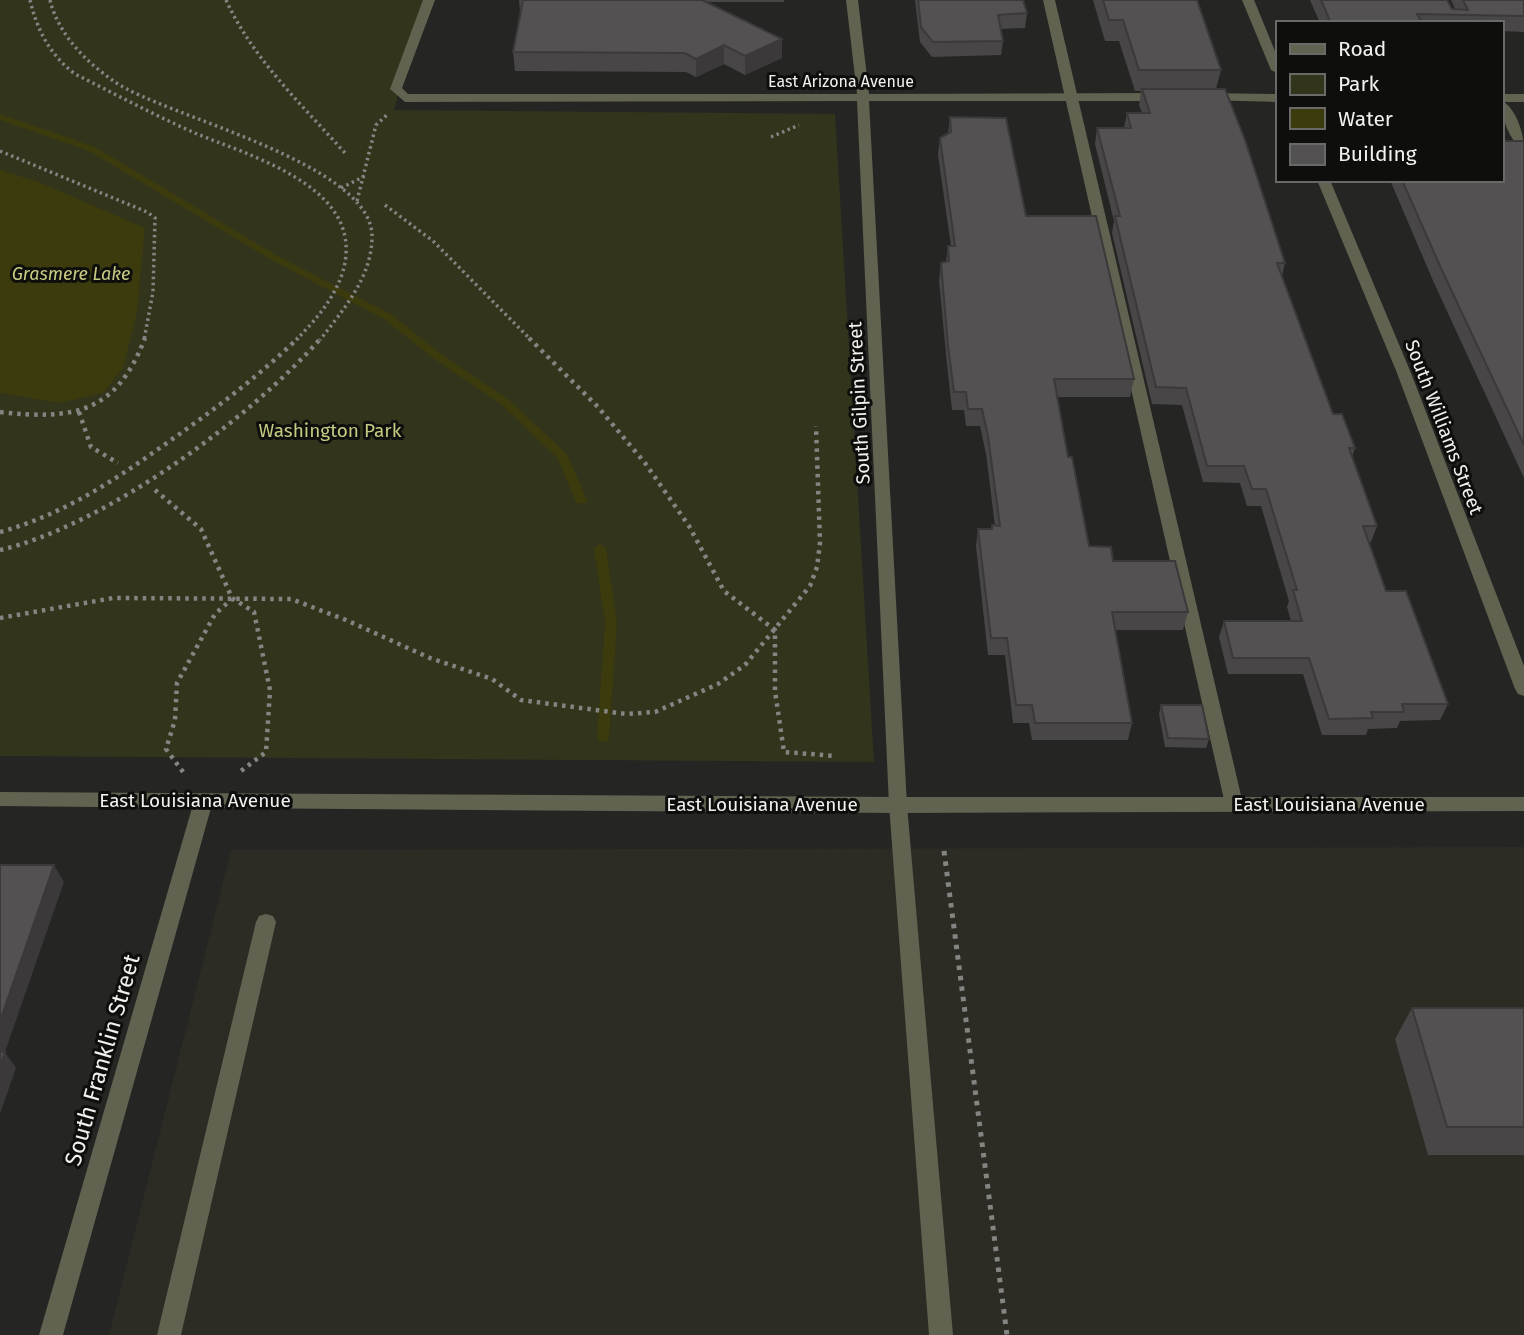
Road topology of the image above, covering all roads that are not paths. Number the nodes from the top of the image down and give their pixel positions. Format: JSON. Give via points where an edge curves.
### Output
{"nodes":[{"id":1,"x":429,"y":0,"type":"edge"},
{"id":2,"x":852,"y":0,"type":"edge"},
{"id":3,"x":1049,"y":0,"type":"edge"},
{"id":4,"x":1248,"y":0,"type":"edge"},
{"id":5,"x":1276,"y":68,"type":"edge"},
{"id":6,"x":863,"y":97,"type":"junction"},
{"id":7,"x":1072,"y":97,"type":"junction"},
{"id":8,"x":1181,"y":97,"type":"edge"},
{"id":9,"x":1195,"y":97,"type":"edge"},
{"id":10,"x":1276,"y":98,"type":"edge"},
{"id":11,"x":1503,"y":98,"type":"edge"},
{"id":12,"x":1524,"y":98,"type":"edge"},
{"id":13,"x":1503,"y":108,"type":"edge"},
{"id":14,"x":1524,"y":145,"type":"edge"},
{"id":15,"x":1324,"y":182,"type":"edge"},
{"id":16,"x":1524,"y":689,"type":"edge"},
{"id":17,"x":0,"y":799,"type":"edge"},
{"id":18,"x":204,"y":800,"type":"junction"},
{"id":19,"x":1234,"y":804,"type":"junction"},
{"id":20,"x":1524,"y":804,"type":"edge"},
{"id":21,"x":898,"y":805,"type":"junction"},
{"id":22,"x":266,"y":922,"type":"dead end"},
{"id":23,"x":51,"y":1335,"type":"edge"},
{"id":24,"x":169,"y":1335,"type":"edge"},
{"id":25,"x":941,"y":1335,"type":"edge"}],
"edges":[{"from":1,"to":6,"type":"street","name":"East Arizona Avenue","via":[[396,89],[405,98]]},
{"from":2,"to":6,"type":"street","name":"South Gilpin Street"},
{"from":3,"to":7,"type":"street"},
{"from":4,"to":5,"type":"street"},
{"from":6,"to":7,"type":"street","name":"East Arizona Avenue"},
{"from":6,"to":21,"type":"street","name":"South Gilpin Street"},
{"from":7,"to":8,"type":"street","name":"East Arizona Avenue"},
{"from":7,"to":19,"type":"street"},
{"from":9,"to":10,"type":"street"},
{"from":11,"to":12,"type":"street"},
{"from":13,"to":14,"type":"street"},
{"from":15,"to":16,"type":"street","name":"South Williams Street","via":[[1404,373]]},
{"from":17,"to":18,"type":"street","name":"East Louisiana Avenue"},
{"from":18,"to":21,"type":"street","name":"East Louisiana Avenue"},
{"from":18,"to":23,"type":"street","name":"South Franklin Street"},
{"from":19,"to":20,"type":"street","name":"East Louisiana Avenue"},
{"from":19,"to":21,"type":"street","name":"East Louisiana Avenue"},
{"from":21,"to":25,"type":"street","name":"South Gilpin Street"},
{"from":22,"to":24,"type":"street"}]}
